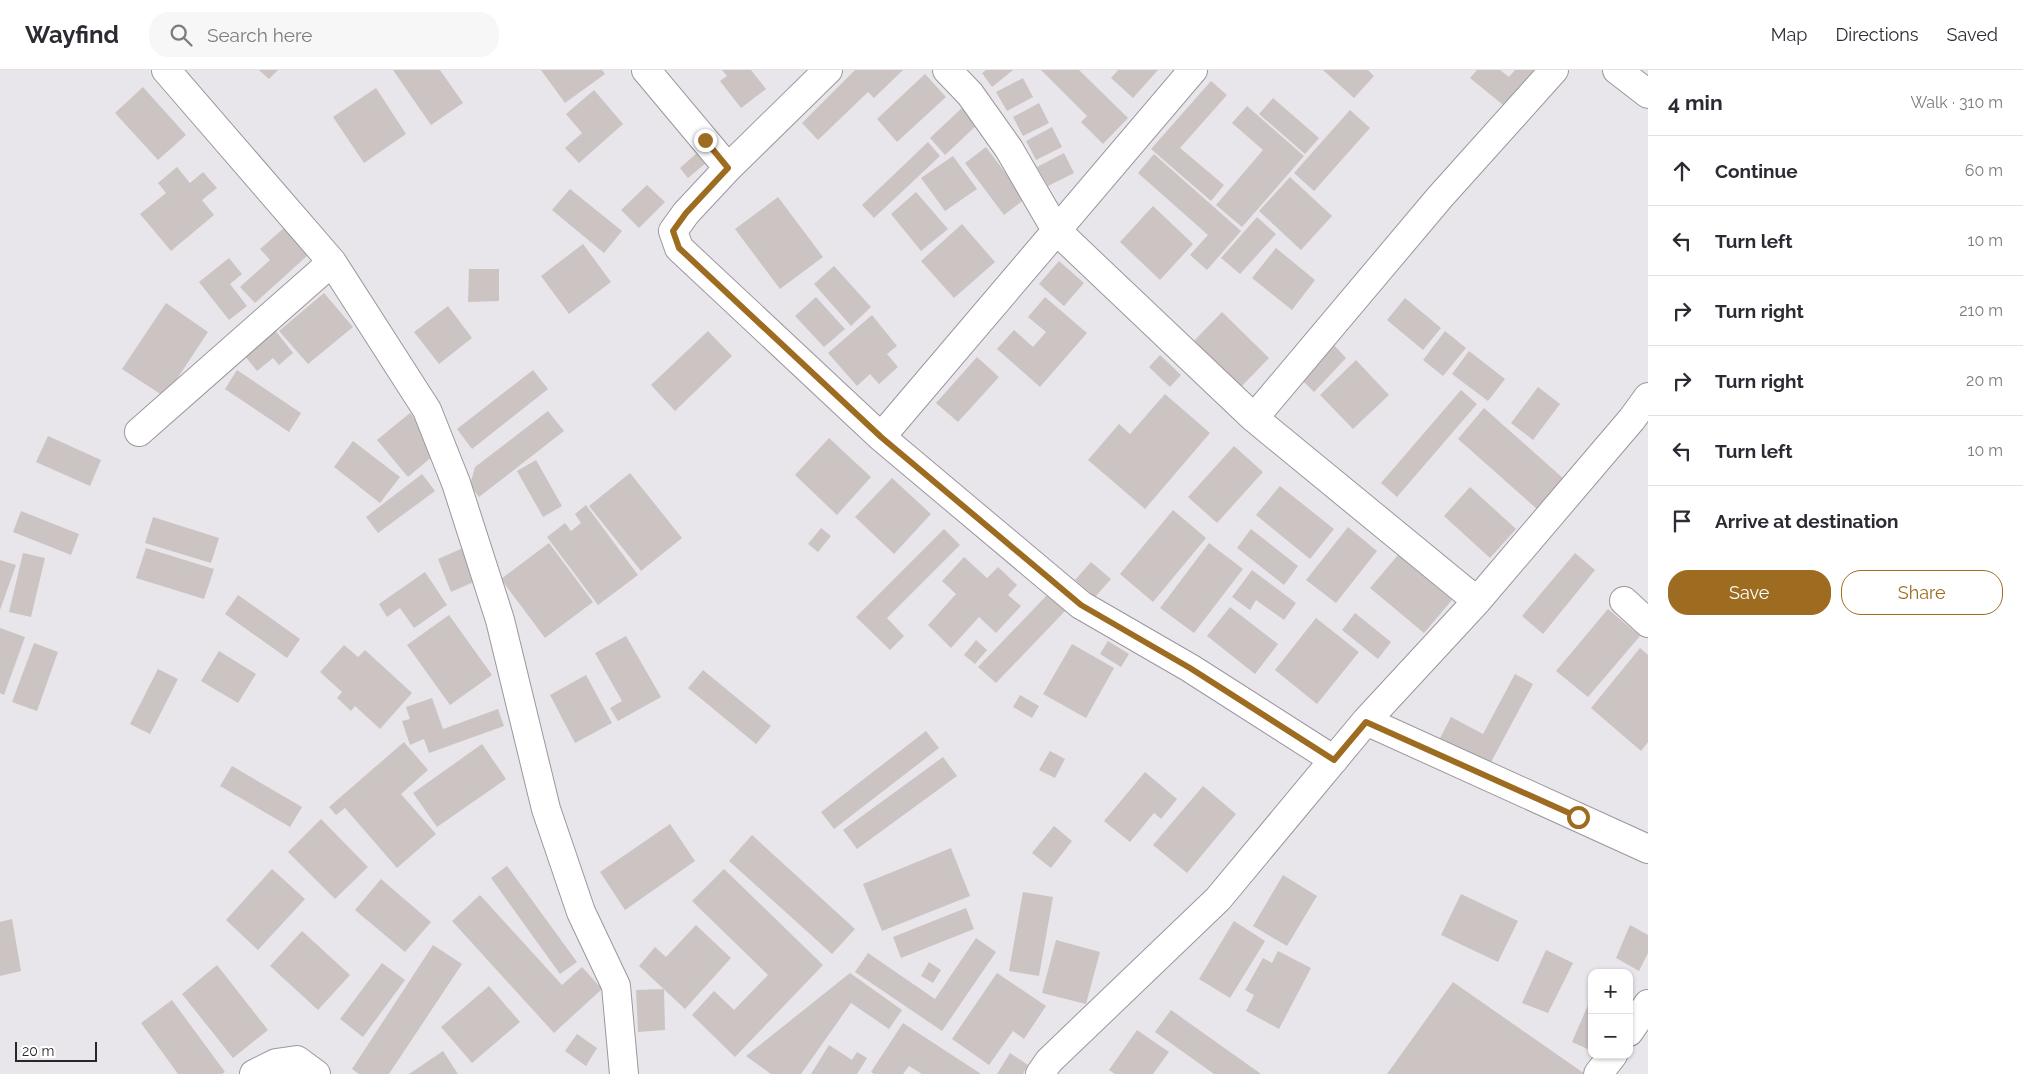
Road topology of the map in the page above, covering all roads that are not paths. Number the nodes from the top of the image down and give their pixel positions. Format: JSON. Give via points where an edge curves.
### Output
{"nodes":[{"id":1,"x":166,"y":70,"type":"edge"},
{"id":2,"x":646,"y":70,"type":"edge"},
{"id":3,"x":828,"y":70,"type":"edge"},
{"id":4,"x":948,"y":70,"type":"edge"},
{"id":5,"x":1193,"y":70,"type":"edge"},
{"id":6,"x":1554,"y":70,"type":"edge"},
{"id":7,"x":1617,"y":70,"type":"edge"},
{"id":8,"x":1648,"y":94,"type":"edge"},
{"id":9,"x":728,"y":168,"type":"junction"},
{"id":10,"x":1056,"y":230,"type":"junction"},
{"id":11,"x":332,"y":262,"type":"junction"},
{"id":12,"x":1648,"y":397,"type":"edge"},
{"id":13,"x":1254,"y":418,"type":"junction"},
{"id":14,"x":139,"y":432,"type":"dead end"},
{"id":15,"x":881,"y":437,"type":"junction"},
{"id":16,"x":1477,"y":601,"type":"junction"},
{"id":17,"x":1624,"y":601,"type":"dead end"},
{"id":18,"x":1648,"y":623,"type":"edge"},
{"id":19,"x":1366,"y":722,"type":"junction"},
{"id":20,"x":1334,"y":760,"type":"junction"},
{"id":21,"x":1648,"y":849,"type":"edge"},
{"id":22,"x":1648,"y":1004,"type":"edge"},
{"id":23,"x":1633,"y":1026,"type":"edge"},
{"id":24,"x":1609,"y":1059,"type":"edge"},
{"id":25,"x":254,"y":1074,"type":"edge"},
{"id":26,"x":316,"y":1074,"type":"edge"},
{"id":27,"x":624,"y":1074,"type":"edge"},
{"id":28,"x":1040,"y":1074,"type":"edge"},
{"id":29,"x":1598,"y":1074,"type":"edge"}],
"edges":[{"from":1,"to":11,"type":"street"},
{"from":2,"to":9,"type":"street"},
{"from":3,"to":9,"type":"street"},
{"from":4,"to":10,"type":"street","via":[[970,94],[1009,149]]},
{"from":5,"to":10,"type":"street"},
{"from":6,"to":13,"type":"street","via":[[1440,197]]},
{"from":7,"to":8,"type":"street"},
{"from":9,"to":15,"type":"street","via":[[673,231],[679,248]]},
{"from":10,"to":13,"type":"street"},
{"from":10,"to":15,"type":"street"},
{"from":11,"to":14,"type":"street"},
{"from":11,"to":27,"type":"street","via":[[427,410],[456,483],[500,620],[546,809],[581,912],[616,986]]},
{"from":12,"to":16,"type":"street"},
{"from":13,"to":16,"type":"street"},
{"from":15,"to":20,"type":"street","via":[[1081,605],[1190,668]]},
{"from":16,"to":19,"type":"street"},
{"from":17,"to":18,"type":"street"},
{"from":19,"to":20,"type":"street"},
{"from":19,"to":21,"type":"street"},
{"from":20,"to":28,"type":"street","via":[[1218,899],[1049,1061]]},
{"from":22,"to":23,"type":"street"},
{"from":24,"to":29,"type":"street"},
{"from":25,"to":26,"type":"street","via":[[276,1063],[296,1060]]}]}
